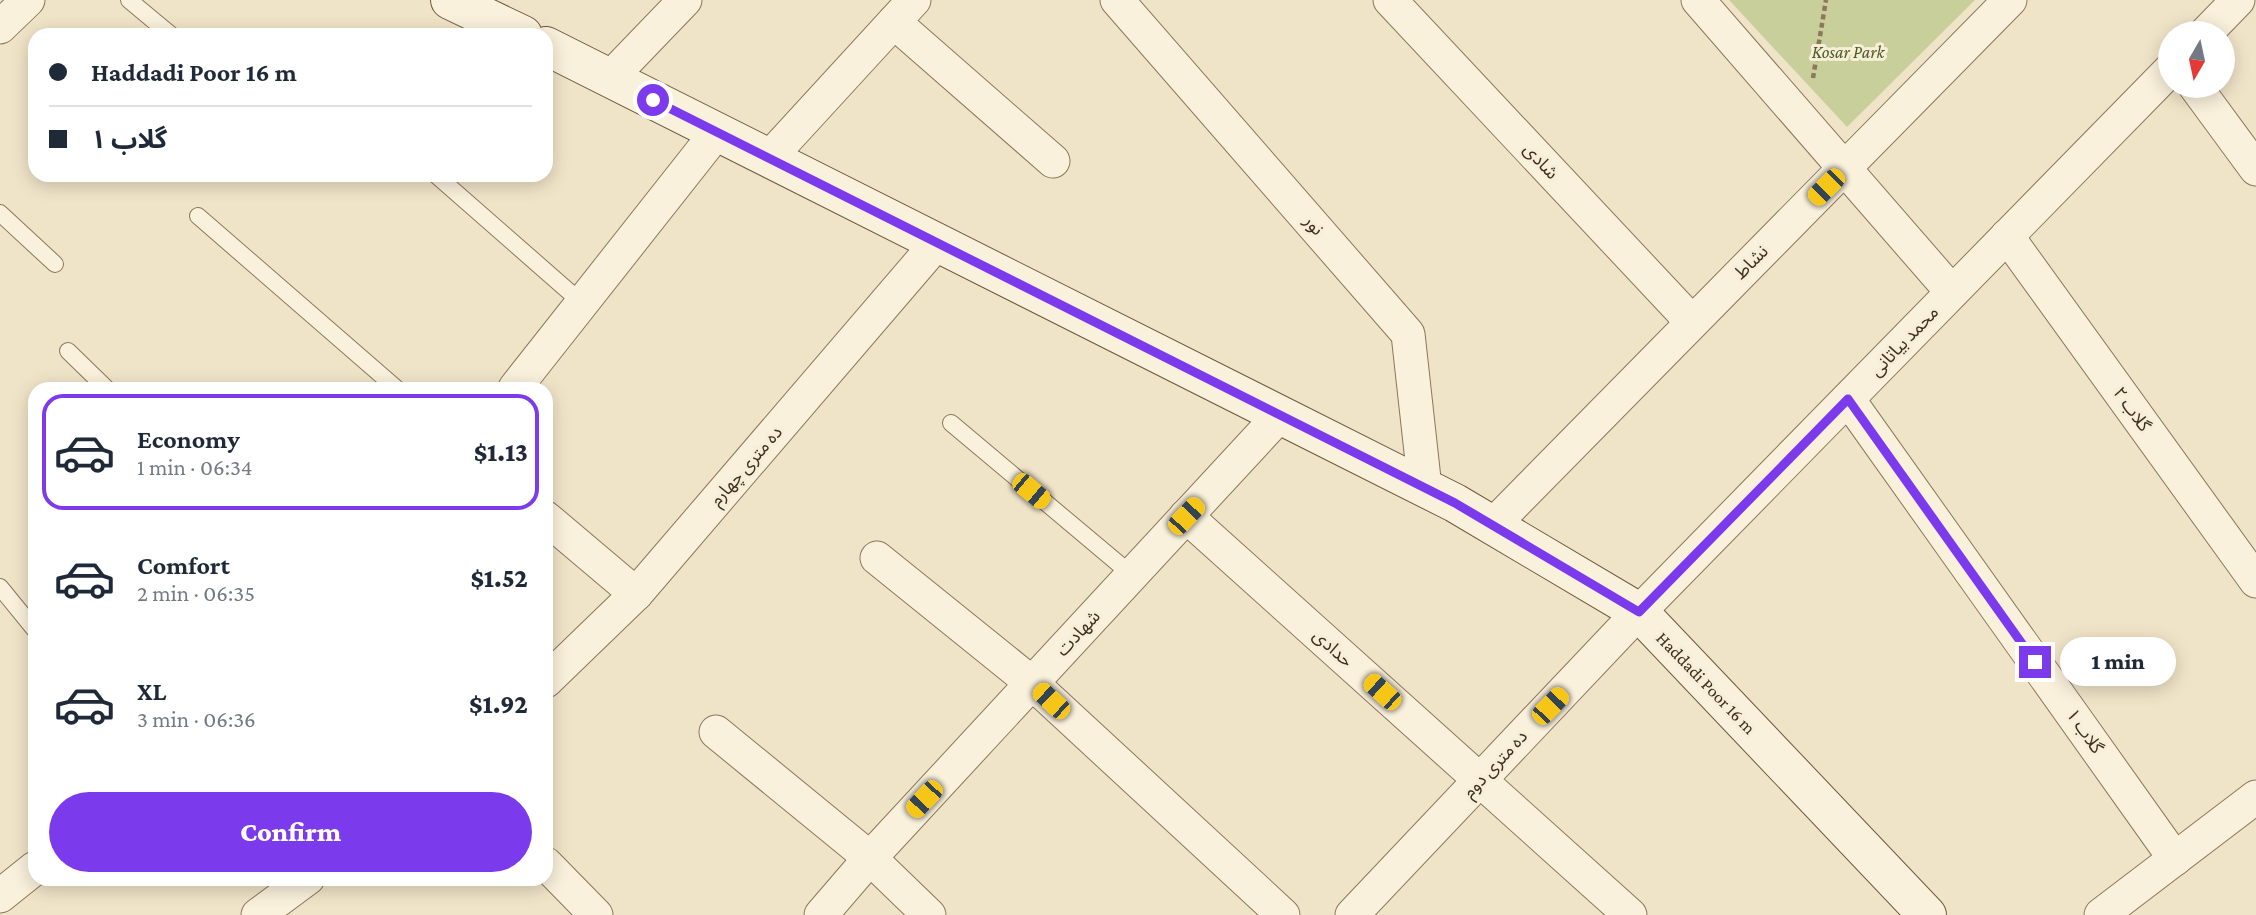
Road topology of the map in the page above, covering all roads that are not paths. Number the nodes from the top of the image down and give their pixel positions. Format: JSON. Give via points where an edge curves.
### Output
{"nodes":[{"id":1,"x":28,"y":0,"type":"edge"},
{"id":2,"x":129,"y":0,"type":"edge"},
{"id":3,"x":450,"y":0,"type":"edge"},
{"id":4,"x":685,"y":0,"type":"edge"},
{"id":5,"x":1117,"y":0,"type":"edge"},
{"id":6,"x":1390,"y":0,"type":"edge"},
{"id":7,"x":1698,"y":0,"type":"edge"},
{"id":8,"x":2010,"y":0,"type":"edge"},
{"id":9,"x":2238,"y":0,"type":"edge"},
{"id":10,"x":904,"y":11,"type":"edge"},
{"id":11,"x":2218,"y":21,"type":"edge"},
{"id":12,"x":0,"y":27,"type":"edge"},
{"id":13,"x":163,"y":28,"type":"edge"},
{"id":14,"x":508,"y":28,"type":"edge"},
{"id":15,"x":553,"y":50,"type":"edge"},
{"id":16,"x":610,"y":78,"type":"junction"},
{"id":17,"x":2158,"y":82,"type":"edge"},
{"id":18,"x":2204,"y":98,"type":"edge"},
{"id":19,"x":718,"y":132,"type":"junction"},
{"id":20,"x":769,"y":158,"type":"junction"},
{"id":21,"x":1053,"y":161,"type":"dead end"},
{"id":22,"x":1845,"y":168,"type":"junction"},
{"id":23,"x":2256,"y":169,"type":"edge"},
{"id":24,"x":444,"y":182,"type":"edge"},
{"id":25,"x":0,"y":213,"type":"edge"},
{"id":26,"x":198,"y":216,"type":"dead end"},
{"id":27,"x":2007,"y":236,"type":"junction"},
{"id":28,"x":937,"y":243,"type":"junction"},
{"id":29,"x":55,"y":264,"type":"dead end"},
{"id":30,"x":1952,"y":292,"type":"junction"},
{"id":31,"x":582,"y":303,"type":"junction"},
{"id":32,"x":1692,"y":322,"type":"junction"},
{"id":33,"x":68,"y":351,"type":"dead end"},
{"id":34,"x":100,"y":382,"type":"edge"},
{"id":35,"x":389,"y":382,"type":"edge"},
{"id":36,"x":520,"y":382,"type":"edge"},
{"id":37,"x":1848,"y":399,"type":"junction"},
{"id":38,"x":1280,"y":415,"type":"junction"},
{"id":39,"x":951,"y":423,"type":"dead end"},
{"id":40,"x":1425,"y":488,"type":"junction"},
{"id":41,"x":1186,"y":516,"type":"junction"},
{"id":42,"x":553,"y":524,"type":"edge"},
{"id":43,"x":1493,"y":525,"type":"junction"},
{"id":44,"x":877,"y":558,"type":"dead end"},
{"id":45,"x":1132,"y":575,"type":"junction"},
{"id":46,"x":2256,"y":581,"type":"edge"},
{"id":47,"x":0,"y":587,"type":"edge"},
{"id":48,"x":636,"y":594,"type":"junction"},
{"id":49,"x":1639,"y":612,"type":"junction"},
{"id":50,"x":28,"y":621,"type":"edge"},
{"id":51,"x":553,"y":674,"type":"edge"},
{"id":52,"x":1032,"y":683,"type":"junction"},
{"id":53,"x":716,"y":732,"type":"dead end"},
{"id":54,"x":1480,"y":780,"type":"junction"},
{"id":55,"x":2256,"y":797,"type":"edge"},
{"id":56,"x":870,"y":858,"type":"junction"},
{"id":57,"x":2175,"y":859,"type":"junction"},
{"id":58,"x":553,"y":871,"type":"edge"},
{"id":59,"x":28,"y":874,"type":"edge"},
{"id":60,"x":297,"y":886,"type":"edge"},
{"id":61,"x":0,"y":896,"type":"edge"},
{"id":62,"x":258,"y":915,"type":"edge"},
{"id":63,"x":596,"y":915,"type":"edge"},
{"id":64,"x":821,"y":915,"type":"edge"},
{"id":65,"x":929,"y":915,"type":"edge"},
{"id":66,"x":1283,"y":915,"type":"edge"},
{"id":67,"x":1352,"y":915,"type":"edge"},
{"id":68,"x":1630,"y":915,"type":"edge"},
{"id":69,"x":1927,"y":915,"type":"edge"},
{"id":70,"x":2101,"y":915,"type":"edge"}],
"edges":[{"from":1,"to":12,"type":"street"},
{"from":2,"to":13,"type":"lane"},
{"from":3,"to":14,"type":"street"},
{"from":4,"to":16,"type":"street"},
{"from":5,"to":40,"type":"street","name":"نور","via":[[1408,334]]},
{"from":6,"to":32,"type":"street","name":"شادی"},
{"from":7,"to":22,"type":"street"},
{"from":8,"to":22,"type":"street","name":"نشاط"},
{"from":9,"to":11,"type":"street"},
{"from":10,"to":20,"type":"street"},
{"from":10,"to":21,"type":"street"},
{"from":15,"to":16,"type":"street","name":"Haddadi Poor 16 m"},
{"from":16,"to":19,"type":"street","name":"Haddadi Poor 16 m"},
{"from":17,"to":27,"type":"street","name":"محمد بیاتانی"},
{"from":18,"to":23,"type":"street"},
{"from":19,"to":20,"type":"street","name":"Haddadi Poor 16 m"},
{"from":19,"to":31,"type":"street"},
{"from":20,"to":28,"type":"street","name":"Haddadi Poor 16 m"},
{"from":22,"to":30,"type":"street"},
{"from":22,"to":32,"type":"street","name":"نشاط"},
{"from":24,"to":31,"type":"lane"},
{"from":25,"to":29,"type":"lane"},
{"from":26,"to":35,"type":"lane"},
{"from":27,"to":30,"type":"street","name":"محمد بیاتانی"},
{"from":27,"to":46,"type":"street","name":"گلاب ۲"},
{"from":28,"to":38,"type":"street","name":"Haddadi Poor 16 m"},
{"from":28,"to":48,"type":"street","name":"ده متری چهارم"},
{"from":30,"to":37,"type":"street","name":"محمد بیاتانی"},
{"from":31,"to":36,"type":"street"},
{"from":32,"to":43,"type":"street","name":"نشاط"},
{"from":33,"to":34,"type":"lane"},
{"from":37,"to":49,"type":"street","name":"محمد بیاتانی"},
{"from":37,"to":57,"type":"street","name":"گلاب ۱"},
{"from":38,"to":40,"type":"street","name":"Haddadi Poor 16 m"},
{"from":38,"to":41,"type":"street","name":"شهادت"},
{"from":39,"to":45,"type":"lane"},
{"from":40,"to":43,"type":"street","name":"Haddadi Poor 16 m"},
{"from":41,"to":45,"type":"street","name":"شهادت"},
{"from":41,"to":54,"type":"street","name":"حدادی"},
{"from":42,"to":48,"type":"street"},
{"from":43,"to":49,"type":"street","name":"Haddadi Poor 16 m"},
{"from":44,"to":52,"type":"street"},
{"from":45,"to":52,"type":"street","name":"شهادت"},
{"from":47,"to":50,"type":"lane"},
{"from":48,"to":51,"type":"street","name":"ده متری چهارم"},
{"from":49,"to":54,"type":"street","name":"ده متری دوم"},
{"from":49,"to":69,"type":"street","name":"Haddadi Poor 16 m"},
{"from":52,"to":56,"type":"street","name":"شهادت"},
{"from":52,"to":66,"type":"street"},
{"from":53,"to":56,"type":"street"},
{"from":54,"to":67,"type":"street","name":"ده متری دوم"},
{"from":54,"to":68,"type":"street","name":"حدادی"},
{"from":55,"to":57,"type":"street"},
{"from":56,"to":64,"type":"street","name":"شهادت"},
{"from":56,"to":65,"type":"street"},
{"from":57,"to":70,"type":"street"},
{"from":58,"to":63,"type":"street"},
{"from":59,"to":61,"type":"street"},
{"from":60,"to":62,"type":"street"}]}
